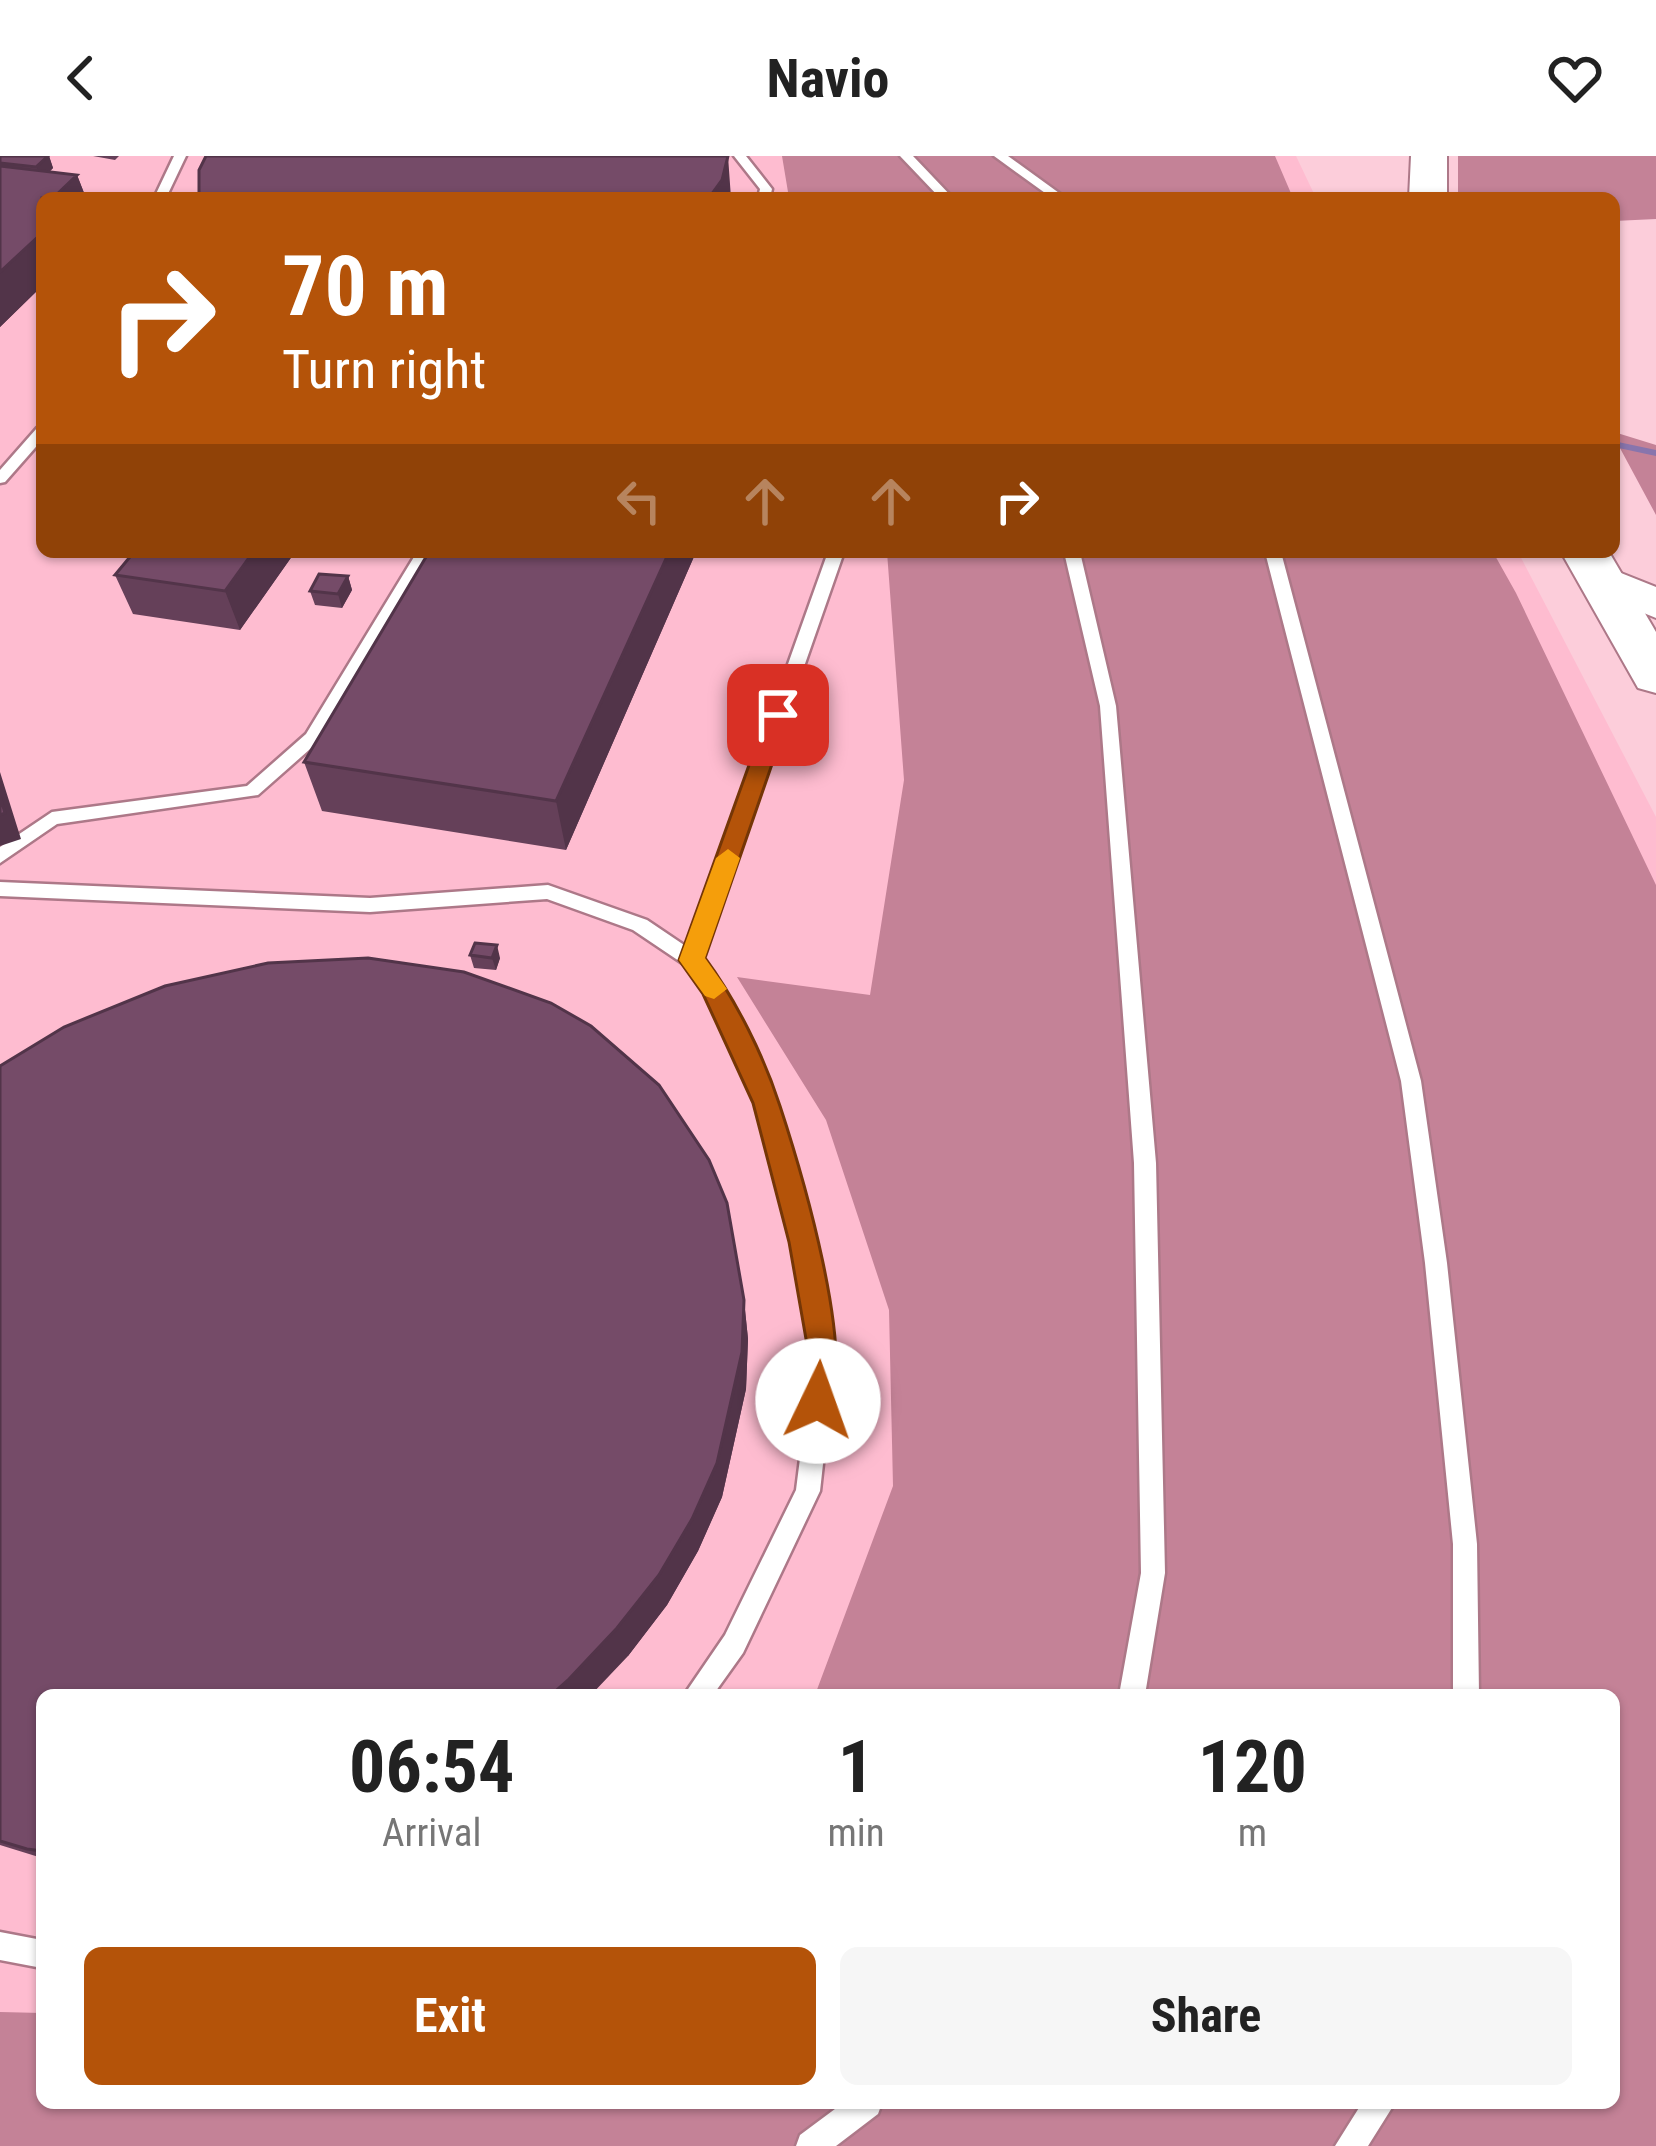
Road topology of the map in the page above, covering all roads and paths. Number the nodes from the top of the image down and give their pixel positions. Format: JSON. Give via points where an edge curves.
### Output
{"nodes":[{"id":1,"x":180,"y":156,"type":"edge"},
{"id":2,"x":740,"y":156,"type":"edge"},
{"id":3,"x":906,"y":156,"type":"edge"},
{"id":4,"x":1000,"y":156,"type":"edge"},
{"id":5,"x":1393,"y":156,"type":"edge"},
{"id":6,"x":1429,"y":156,"type":"edge"},
{"id":7,"x":163,"y":192,"type":"edge"},
{"id":8,"x":765,"y":192,"type":"edge"},
{"id":9,"x":940,"y":192,"type":"edge"},
{"id":10,"x":1051,"y":192,"type":"edge"},
{"id":11,"x":1394,"y":192,"type":"edge"},
{"id":12,"x":1428,"y":192,"type":"edge"},
{"id":13,"x":36,"y":438,"type":"edge"},
{"id":14,"x":0,"y":478,"type":"edge"},
{"id":15,"x":1620,"y":528,"type":"edge"},
{"id":16,"x":421,"y":558,"type":"edge"},
{"id":17,"x":834,"y":558,"type":"edge"},
{"id":18,"x":1073,"y":558,"type":"edge"},
{"id":19,"x":1276,"y":558,"type":"edge"},
{"id":20,"x":1593,"y":565,"type":"edge"},
{"id":21,"x":1656,"y":586,"type":"edge"},
{"id":22,"x":1656,"y":604,"type":"edge"},
{"id":23,"x":1656,"y":676,"type":"edge"},
{"id":24,"x":0,"y":856,"type":"edge"},
{"id":25,"x":0,"y":889,"type":"edge"},
{"id":26,"x":692,"y":960,"type":"junction"},
{"id":27,"x":701,"y":1689,"type":"edge"},
{"id":28,"x":1133,"y":1689,"type":"edge"},
{"id":29,"x":1466,"y":1689,"type":"edge"},
{"id":30,"x":0,"y":1946,"type":"edge"},
{"id":31,"x":36,"y":1953,"type":"edge"},
{"id":32,"x":859,"y":2109,"type":"edge"},
{"id":33,"x":1375,"y":2109,"type":"edge"},
{"id":34,"x":811,"y":2146,"type":"edge"},
{"id":35,"x":1350,"y":2146,"type":"edge"}],
"edges":[{"from":1,"to":7,"type":"lane"},
{"from":2,"to":8,"type":"lane"},
{"from":3,"to":9,"type":"lane"},
{"from":4,"to":10,"type":"lane"},
{"from":5,"to":11,"type":"main road"},
{"from":6,"to":12,"type":"main road"},
{"from":13,"to":14,"type":"lane"},
{"from":15,"to":21,"type":"main road"},
{"from":16,"to":24,"type":"lane","via":[[312,738],[252,791],[52,818]]},
{"from":17,"to":26,"type":"lane"},
{"from":18,"to":28,"type":"lane","via":[[1108,706],[1145,1163],[1153,1574]]},
{"from":19,"to":29,"type":"lane","via":[[1411,1081],[1465,1544]]},
{"from":20,"to":22,"type":"street"},
{"from":20,"to":23,"type":"main road"},
{"from":25,"to":26,"type":"lane","via":[[370,905],[548,892],[640,925]]},
{"from":26,"to":27,"type":"lane","via":[[714,989],[766,1103],[824,1356],[808,1491],[734,1644]]},
{"from":30,"to":31,"type":"lane"},
{"from":32,"to":34,"type":"lane"},
{"from":33,"to":35,"type":"lane"}]}
